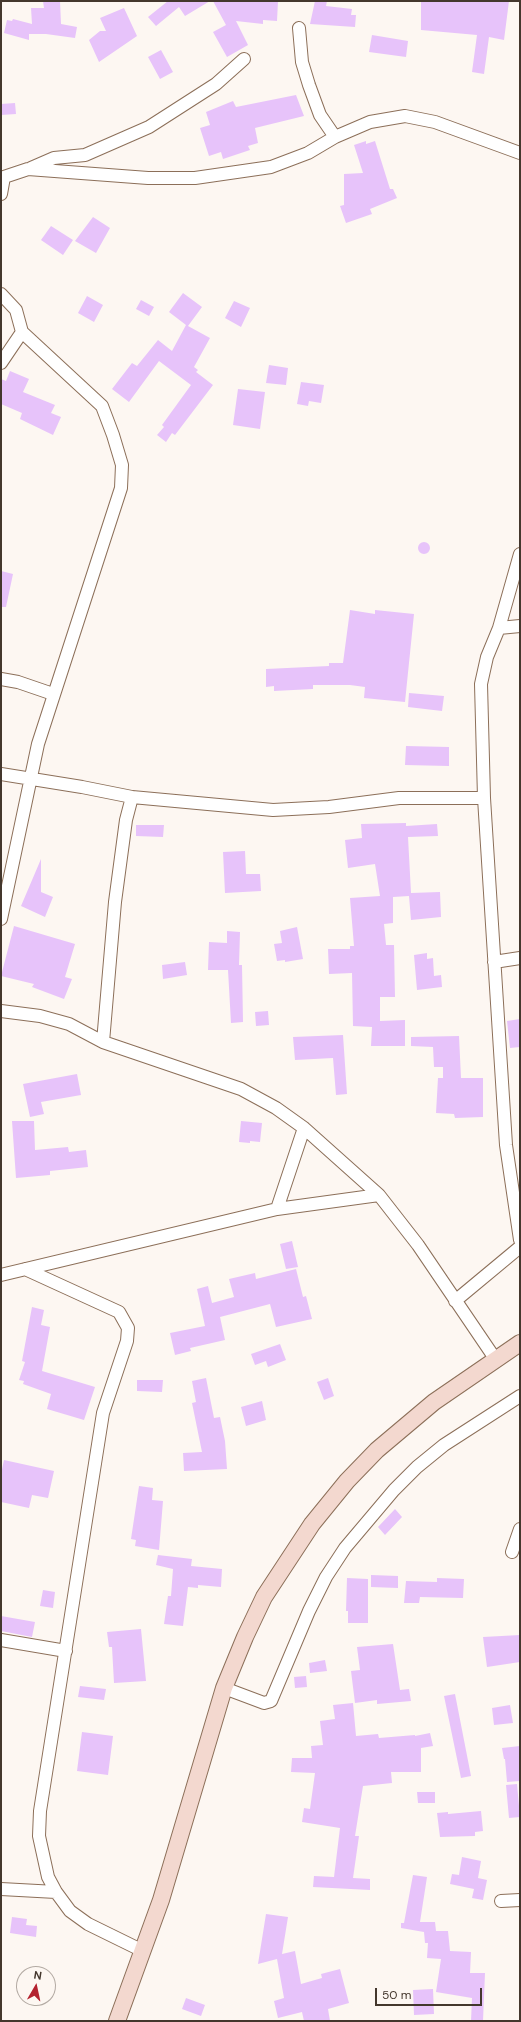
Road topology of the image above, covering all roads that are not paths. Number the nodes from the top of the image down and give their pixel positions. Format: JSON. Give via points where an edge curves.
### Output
{"nodes":[{"id":1,"x":299,"y":28,"type":"dead end"},
{"id":2,"x":244,"y":59,"type":"dead end"},
{"id":3,"x":335,"y":136,"type":"junction"},
{"id":4,"x":520,"y":153,"type":"edge"},
{"id":5,"x":28,"y":169,"type":"junction"},
{"id":6,"x":3,"y":175,"type":"edge"},
{"id":7,"x":1,"y":194,"type":"edge"},
{"id":8,"x":1,"y":294,"type":"edge"},
{"id":9,"x":22,"y":332,"type":"junction"},
{"id":10,"x":1,"y":363,"type":"edge"},
{"id":11,"x":520,"y":554,"type":"edge"},
{"id":12,"x":520,"y":626,"type":"edge"},
{"id":13,"x":498,"y":628,"type":"junction"},
{"id":14,"x":1,"y":679,"type":"edge"},
{"id":15,"x":53,"y":694,"type":"junction"},
{"id":16,"x":1,"y":774,"type":"edge"},
{"id":17,"x":30,"y":779,"type":"junction"},
{"id":18,"x":132,"y":797,"type":"junction"},
{"id":19,"x":484,"y":798,"type":"junction"},
{"id":20,"x":1,"y":919,"type":"edge"},
{"id":21,"x":520,"y":958,"type":"edge"},
{"id":22,"x":494,"y":962,"type":"junction"},
{"id":23,"x":1,"y":1011,"type":"edge"},
{"id":24,"x":103,"y":1042,"type":"junction"},
{"id":25,"x":304,"y":1128,"type":"junction"},
{"id":26,"x":379,"y":1195,"type":"junction"},
{"id":27,"x":277,"y":1209,"type":"junction"},
{"id":28,"x":520,"y":1240,"type":"edge"},
{"id":29,"x":520,"y":1247,"type":"edge"},
{"id":30,"x":26,"y":1269,"type":"junction"},
{"id":31,"x":1,"y":1275,"type":"edge"},
{"id":32,"x":455,"y":1301,"type":"junction"},
{"id":33,"x":520,"y":1343,"type":"edge"},
{"id":34,"x":496,"y":1360,"type":"junction"},
{"id":35,"x":520,"y":1396,"type":"edge"},
{"id":36,"x":520,"y":1529,"type":"edge"},
{"id":37,"x":512,"y":1552,"type":"dead end"},
{"id":38,"x":1,"y":1640,"type":"edge"},
{"id":39,"x":66,"y":1651,"type":"junction"},
{"id":40,"x":224,"y":1688,"type":"junction"},
{"id":41,"x":1,"y":1889,"type":"edge"},
{"id":42,"x":56,"y":1892,"type":"junction"},
{"id":43,"x":520,"y":1900,"type":"edge"},
{"id":44,"x":500,"y":1901,"type":"dead end"},
{"id":45,"x":143,"y":1951,"type":"junction"},
{"id":46,"x":117,"y":2021,"type":"edge"}],
"edges":[{"from":1,"to":3,"type":"street","via":[[302,62],[309,85],[320,115]]},
{"from":2,"to":5,"type":"street","via":[[216,84],[148,127],[85,155],[54,158]]},
{"from":3,"to":4,"type":"street","via":[[370,122],[405,116],[435,122]]},
{"from":3,"to":5,"type":"street","via":[[308,153],[271,166],[195,178],[148,178]]},
{"from":5,"to":6,"type":"street"},
{"from":6,"to":7,"type":"street"},
{"from":8,"to":9,"type":"street","via":[[16,310]]},
{"from":9,"to":10,"type":"street"},
{"from":9,"to":15,"type":"street","via":[[102,406],[122,464],[121,488]]},
{"from":11,"to":13,"type":"street"},
{"from":12,"to":13,"type":"street"},
{"from":13,"to":19,"type":"street","via":[[482,684]]},
{"from":14,"to":15,"type":"street"},
{"from":15,"to":17,"type":"street"},
{"from":16,"to":17,"type":"street"},
{"from":17,"to":18,"type":"street"},
{"from":17,"to":20,"type":"street"},
{"from":18,"to":19,"type":"street","via":[[273,810],[329,807],[399,798]]},
{"from":18,"to":24,"type":"street","via":[[126,820],[115,902]]},
{"from":19,"to":22,"type":"street"},
{"from":21,"to":22,"type":"street"},
{"from":22,"to":28,"type":"street","via":[[506,1145]]},
{"from":23,"to":24,"type":"street","via":[[40,1016],[62,1022]]},
{"from":24,"to":25,"type":"street","via":[[241,1089],[276,1108]]},
{"from":25,"to":26,"type":"street"},
{"from":25,"to":27,"type":"street"},
{"from":26,"to":27,"type":"street"},
{"from":26,"to":32,"type":"street"},
{"from":27,"to":30,"type":"street"},
{"from":29,"to":32,"type":"street"},
{"from":30,"to":31,"type":"street"},
{"from":30,"to":39,"type":"street","via":[[119,1312],[128,1328],[127,1341],[103,1413]]},
{"from":32,"to":34,"type":"street"},
{"from":33,"to":34,"type":"main road"},
{"from":34,"to":40,"type":"main road","via":[[408,1422],[347,1481],[312,1524],[264,1597]]},
{"from":35,"to":40,"type":"street","via":[[444,1445],[417,1467],[345,1548],[326,1577],[309,1611],[271,1701],[264,1703]]},
{"from":36,"to":37,"type":"street"},
{"from":38,"to":39,"type":"street"},
{"from":39,"to":42,"type":"street","via":[[40,1811],[39,1836],[43,1860]]},
{"from":40,"to":45,"type":"main road","via":[[161,1900]]},
{"from":41,"to":42,"type":"street"},
{"from":42,"to":45,"type":"street","via":[[70,1911],[88,1924]]},
{"from":43,"to":44,"type":"street"},
{"from":45,"to":46,"type":"main road"}]}
